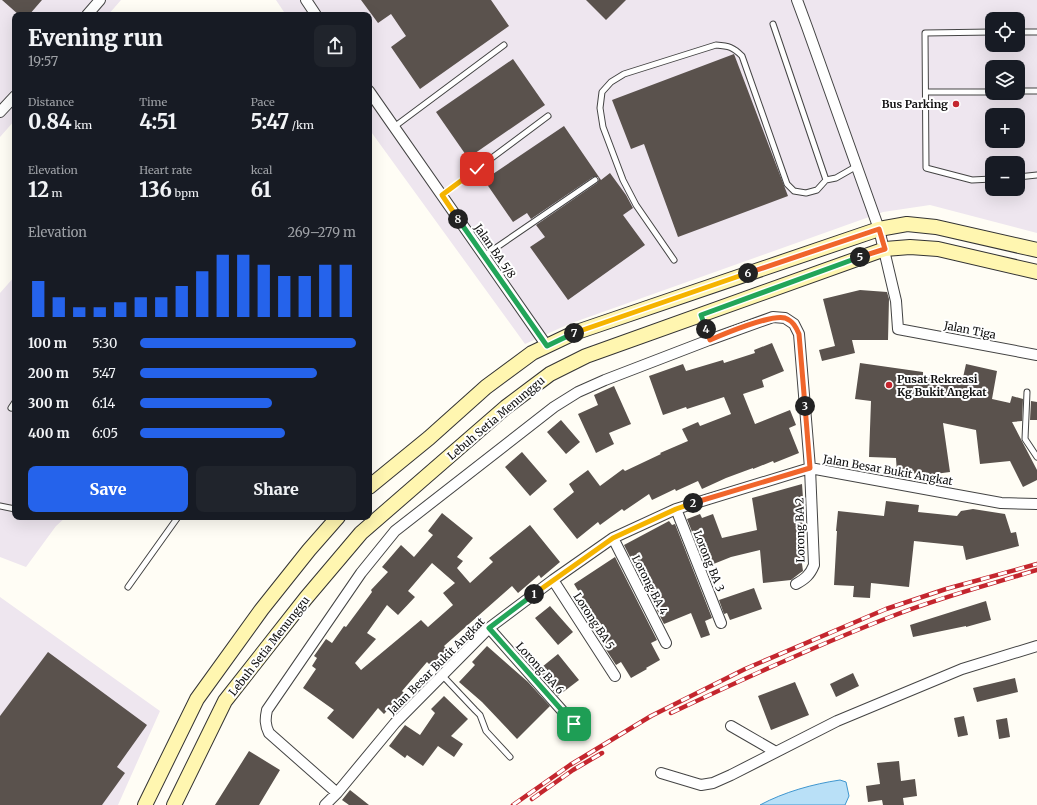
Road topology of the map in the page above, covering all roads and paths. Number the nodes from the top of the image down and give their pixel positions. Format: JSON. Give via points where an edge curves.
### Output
{"nodes":[{"id":1,"x":100,"y":0,"type":"edge"},
{"id":2,"x":306,"y":0,"type":"edge"},
{"id":3,"x":797,"y":0,"type":"edge"},
{"id":4,"x":90,"y":12,"type":"edge"},
{"id":5,"x":314,"y":12,"type":"edge"},
{"id":6,"x":773,"y":24,"type":"dead end"},
{"id":7,"x":985,"y":32,"type":"edge"},
{"id":8,"x":1025,"y":32,"type":"edge"},
{"id":9,"x":1037,"y":32,"type":"edge"},
{"id":10,"x":504,"y":45,"type":"dead end"},
{"id":11,"x":1025,"y":91,"type":"edge"},
{"id":12,"x":1037,"y":91,"type":"edge"},
{"id":13,"x":926,"y":92,"type":"junction"},
{"id":14,"x":985,"y":92,"type":"edge"},
{"id":15,"x":372,"y":95,"type":"edge"},
{"id":16,"x":12,"y":99,"type":"edge"},
{"id":17,"x":0,"y":112,"type":"edge"},
{"id":18,"x":548,"y":116,"type":"dead end"},
{"id":19,"x":394,"y":127,"type":"junction"},
{"id":20,"x":857,"y":166,"type":"junction"},
{"id":21,"x":1037,"y":175,"type":"edge"},
{"id":22,"x":1025,"y":176,"type":"edge"},
{"id":23,"x":985,"y":179,"type":"edge"},
{"id":24,"x":595,"y":180,"type":"dead end"},
{"id":25,"x":826,"y":180,"type":"junction"},
{"id":26,"x":442,"y":195,"type":"junction"},
{"id":27,"x":879,"y":229,"type":"junction"},
{"id":28,"x":885,"y":249,"type":"junction"},
{"id":29,"x":1037,"y":250,"type":"edge"},
{"id":30,"x":484,"y":256,"type":"junction"},
{"id":31,"x":674,"y":260,"type":"dead end"},
{"id":32,"x":1037,"y":272,"type":"edge"},
{"id":33,"x":701,"y":315,"type":"junction"},
{"id":34,"x":710,"y":340,"type":"junction"},
{"id":35,"x":547,"y":346,"type":"junction"},
{"id":36,"x":1037,"y":355,"type":"edge"},
{"id":37,"x":1027,"y":392,"type":"dead end"},
{"id":38,"x":1037,"y":457,"type":"edge"},
{"id":39,"x":810,"y":468,"type":"junction"},
{"id":40,"x":372,"y":485,"type":"edge"},
{"id":41,"x":1037,"y":504,"type":"edge"},
{"id":42,"x":0,"y":506,"type":"edge"},
{"id":43,"x":12,"y":508,"type":"edge"},
{"id":44,"x":676,"y":509,"type":"junction"},
{"id":45,"x":176,"y":520,"type":"edge"},
{"id":46,"x":335,"y":520,"type":"edge"},
{"id":47,"x":613,"y":538,"type":"junction"},
{"id":48,"x":553,"y":580,"type":"junction"},
{"id":49,"x":796,"y":584,"type":"dead end"},
{"id":50,"x":128,"y":587,"type":"dead end"},
{"id":51,"x":721,"y":622,"type":"dead end"},
{"id":52,"x":489,"y":628,"type":"junction"},
{"id":53,"x":666,"y":643,"type":"dead end"},
{"id":54,"x":1037,"y":646,"type":"edge"},
{"id":55,"x":442,"y":675,"type":"junction"},
{"id":56,"x":616,"y":676,"type":"dead end"},
{"id":57,"x":574,"y":724,"type":"dead end"},
{"id":58,"x":731,"y":726,"type":"dead end"},
{"id":59,"x":776,"y":752,"type":"junction"},
{"id":60,"x":510,"y":757,"type":"dead end"},
{"id":61,"x":661,"y":773,"type":"dead end"},
{"id":62,"x":337,"y":793,"type":"junction"},
{"id":63,"x":144,"y":805,"type":"edge"},
{"id":64,"x":174,"y":805,"type":"edge"},
{"id":65,"x":325,"y":805,"type":"edge"}],
"edges":[{"from":1,"to":4,"type":"street"},
{"from":2,"to":5,"type":"street"},
{"from":3,"to":20,"type":"street"},
{"from":6,"to":25,"type":"lane"},
{"from":7,"to":13,"type":"lane","via":[[925,33]]},
{"from":8,"to":9,"type":"lane"},
{"from":10,"to":19,"type":"lane"},
{"from":11,"to":12,"type":"lane"},
{"from":13,"to":14,"type":"lane"},
{"from":13,"to":23,"type":"lane","via":[[926,168],[972,180]]},
{"from":15,"to":19,"type":"street","name":"Jalan BA 5/8"},
{"from":16,"to":17,"type":"street"},
{"from":18,"to":26,"type":"lane"},
{"from":19,"to":26,"type":"street","name":"Jalan BA 5/8"},
{"from":20,"to":25,"type":"lane","via":[[836,178]]},
{"from":20,"to":27,"type":"street"},
{"from":21,"to":22,"type":"lane"},
{"from":24,"to":30,"type":"lane"},
{"from":25,"to":31,"type":"lane","via":[[817,190],[806,193],[794,191],[787,184],[742,56],[735,49],[716,45],[624,74],[611,82],[602,92],[602,127],[636,205]]},
{"from":26,"to":30,"type":"street","name":"Jalan BA 5/8"},
{"from":27,"to":28,"type":"street"},
{"from":27,"to":29,"type":"street","via":[[907,224],[936,227]]},
{"from":27,"to":35,"type":"street","via":[[574,333]]},
{"from":28,"to":32,"type":"street","name":"Lebuh Setia Menunggu","via":[[938,249]]},
{"from":28,"to":33,"type":"street","name":"Lebuh Setia Menunggu"},
{"from":28,"to":36,"type":"street","name":"Jalan Tiga","via":[[896,301],[898,329]]},
{"from":30,"to":35,"type":"street","name":"Jalan BA 5/8"},
{"from":33,"to":34,"type":"street"},
{"from":33,"to":64,"type":"street","name":"Lebuh Setia Menunggu","via":[[586,356],[550,374],[506,407],[361,533],[225,701]]},
{"from":34,"to":39,"type":"street","name":"Lorong BA 2","via":[[773,318],[785,318],[794,324],[799,334]]},
{"from":34,"to":62,"type":"street","name":"Lorong BA 2","via":[[605,380],[554,406],[395,531],[361,573],[313,642],[267,710],[265,719],[268,733]]},
{"from":35,"to":40,"type":"street","via":[[532,353],[486,387]]},
{"from":37,"to":38,"type":"lane","via":[[1025,439]]},
{"from":39,"to":41,"type":"street","name":"Jalan Besar Bukit Angkat","via":[[1001,503]]},
{"from":39,"to":44,"type":"street","name":"Jalan Besar Bukit Angkat"},
{"from":39,"to":49,"type":"street","name":"Lorong BA 2","via":[[814,565],[811,572]]},
{"from":42,"to":43,"type":"lane"},
{"from":44,"to":47,"type":"street","name":"Jalan Besar Bukit Angkat"},
{"from":44,"to":51,"type":"street","name":"Lorong BA 3"},
{"from":45,"to":50,"type":"lane"},
{"from":46,"to":63,"type":"street","via":[[262,609],[197,699]]},
{"from":47,"to":48,"type":"street","name":"Jalan Besar Bukit Angkat"},
{"from":47,"to":53,"type":"street","name":"Lorong BA 4"},
{"from":48,"to":52,"type":"street","name":"Jalan Besar Bukit Angkat"},
{"from":48,"to":56,"type":"street","name":"Lorong BA 5"},
{"from":52,"to":55,"type":"street","name":"Jalan Besar Bukit Angkat"},
{"from":52,"to":57,"type":"street","name":"Lorong BA 6"},
{"from":54,"to":59,"type":"street","via":[[955,672],[837,721]]},
{"from":55,"to":60,"type":"lane","via":[[480,715],[486,731]]},
{"from":55,"to":62,"type":"street","name":"Jalan Besar Bukit Angkat","via":[[395,723]]},
{"from":58,"to":59,"type":"street"},
{"from":59,"to":61,"type":"street","via":[[713,783],[701,785]]},
{"from":62,"to":65,"type":"street","name":"Jalan Besar Bukit Angkat"}]}
